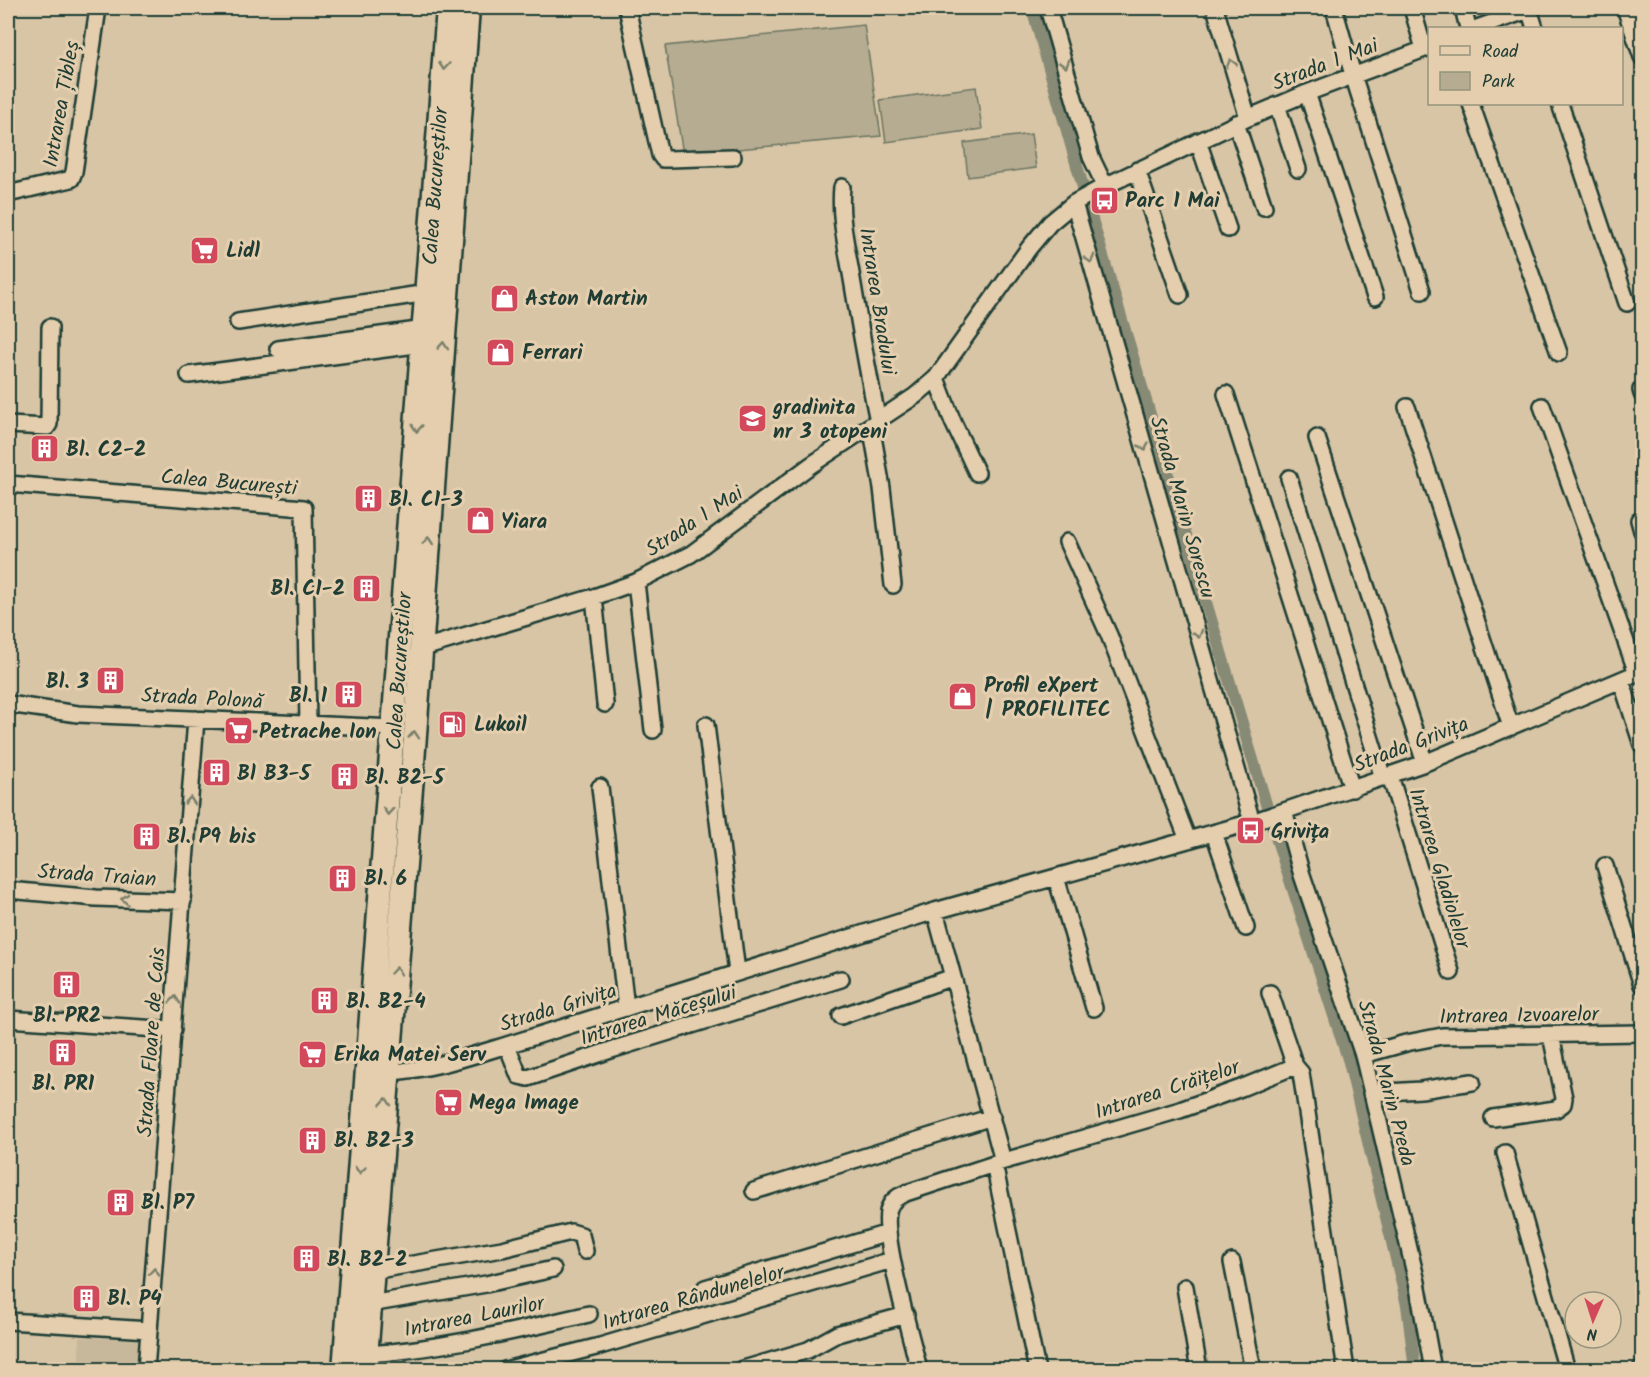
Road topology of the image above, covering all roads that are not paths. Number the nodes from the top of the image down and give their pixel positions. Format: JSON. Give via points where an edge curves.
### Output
{"nodes":[{"id":1,"x":98,"y":8,"type":"edge"},
{"id":2,"x":448,"y":8,"type":"edge"},
{"id":3,"x":468,"y":8,"type":"edge"},
{"id":4,"x":627,"y":8,"type":"edge"},
{"id":5,"x":1048,"y":8,"type":"edge"},
{"id":6,"x":1215,"y":8,"type":"edge"},
{"id":7,"x":1334,"y":8,"type":"edge"},
{"id":8,"x":1412,"y":8,"type":"edge"},
{"id":9,"x":1463,"y":8,"type":"edge"},
{"id":10,"x":1531,"y":8,"type":"edge"},
{"id":11,"x":1625,"y":8,"type":"edge"},
{"id":12,"x":1468,"y":27,"type":"edge"},
{"id":13,"x":1480,"y":27,"type":"edge"},
{"id":14,"x":1535,"y":27,"type":"edge"},
{"id":15,"x":1426,"y":48,"type":"edge"},
{"id":16,"x":1642,"y":57,"type":"edge"},
{"id":17,"x":1353,"y":75,"type":"junction"},
{"id":18,"x":1307,"y":93,"type":"junction"},
{"id":19,"x":1277,"y":105,"type":"junction"},
{"id":20,"x":1471,"y":105,"type":"edge"},
{"id":21,"x":1560,"y":105,"type":"edge"},
{"id":22,"x":1242,"y":120,"type":"junction"},
{"id":23,"x":1198,"y":141,"type":"junction"},
{"id":24,"x":733,"y":157,"type":"dead end"},
{"id":25,"x":1298,"y":169,"type":"dead end"},
{"id":26,"x":1137,"y":170,"type":"junction"},
{"id":27,"x":1105,"y":186,"type":"junction"},
{"id":28,"x":842,"y":187,"type":"dead end"},
{"id":29,"x":8,"y":194,"type":"edge"},
{"id":30,"x":1074,"y":203,"type":"junction"},
{"id":31,"x":1264,"y":207,"type":"dead end"},
{"id":32,"x":1228,"y":230,"type":"dead end"},
{"id":33,"x":1422,"y":291,"type":"dead end"},
{"id":34,"x":427,"y":293,"type":"junction"},
{"id":35,"x":1180,"y":295,"type":"dead end"},
{"id":36,"x":1375,"y":297,"type":"dead end"},
{"id":37,"x":1627,"y":303,"type":"dead end"},
{"id":38,"x":238,"y":322,"type":"dead end"},
{"id":39,"x":50,"y":327,"type":"dead end"},
{"id":40,"x":424,"y":336,"type":"junction"},
{"id":41,"x":278,"y":349,"type":"dead end"},
{"id":42,"x":1559,"y":353,"type":"dead end"},
{"id":43,"x":189,"y":375,"type":"dead end"},
{"id":44,"x":936,"y":378,"type":"junction"},
{"id":45,"x":1226,"y":394,"type":"dead end"},
{"id":46,"x":1542,"y":406,"type":"dead end"},
{"id":47,"x":1407,"y":407,"type":"dead end"},
{"id":48,"x":874,"y":423,"type":"junction"},
{"id":49,"x":8,"y":425,"type":"edge"},
{"id":50,"x":1317,"y":438,"type":"dead end"},
{"id":51,"x":977,"y":473,"type":"dead end"},
{"id":52,"x":1289,"y":478,"type":"dead end"},
{"id":53,"x":8,"y":484,"type":"edge"},
{"id":54,"x":1067,"y":542,"type":"dead end"},
{"id":55,"x":636,"y":582,"type":"junction"},
{"id":56,"x":893,"y":585,"type":"dead end"},
{"id":57,"x":594,"y":597,"type":"junction"},
{"id":58,"x":420,"y":649,"type":"junction"},
{"id":59,"x":1640,"y":672,"type":"edge"},
{"id":60,"x":1621,"y":680,"type":"junction"},
{"id":61,"x":8,"y":704,"type":"edge"},
{"id":62,"x":605,"y":704,"type":"dead end"},
{"id":63,"x":196,"y":719,"type":"junction"},
{"id":64,"x":308,"y":724,"type":"junction"},
{"id":65,"x":706,"y":725,"type":"dead end"},
{"id":66,"x":1512,"y":727,"type":"junction"},
{"id":67,"x":395,"y":728,"type":"junction"},
{"id":68,"x":653,"y":730,"type":"dead end"},
{"id":69,"x":1642,"y":745,"type":"edge"},
{"id":70,"x":1425,"y":763,"type":"junction"},
{"id":71,"x":1386,"y":777,"type":"junction"},
{"id":72,"x":600,"y":787,"type":"dead end"},
{"id":73,"x":1352,"y":789,"type":"junction"},
{"id":74,"x":1284,"y":811,"type":"junction"},
{"id":75,"x":1252,"y":822,"type":"junction"},
{"id":76,"x":1214,"y":833,"type":"junction"},
{"id":77,"x":1188,"y":840,"type":"junction"},
{"id":78,"x":1605,"y":866,"type":"dead end"},
{"id":79,"x":1056,"y":877,"type":"junction"},
{"id":80,"x":8,"y":890,"type":"edge"},
{"id":81,"x":183,"y":901,"type":"junction"},
{"id":82,"x":935,"y":911,"type":"junction"},
{"id":83,"x":1246,"y":928,"type":"dead end"},
{"id":84,"x":737,"y":972,"type":"junction"},
{"id":85,"x":1451,"y":972,"type":"dead end"},
{"id":86,"x":953,"y":977,"type":"junction"},
{"id":87,"x":842,"y":979,"type":"dead end"},
{"id":88,"x":1642,"y":985,"type":"edge"},
{"id":89,"x":1270,"y":993,"type":"dead end"},
{"id":90,"x":626,"y":1008,"type":"junction"},
{"id":91,"x":1094,"y":1008,"type":"dead end"},
{"id":92,"x":841,"y":1016,"type":"dead end"},
{"id":93,"x":8,"y":1019,"type":"edge"},
{"id":94,"x":173,"y":1030,"type":"junction"},
{"id":95,"x":1642,"y":1033,"type":"edge"},
{"id":96,"x":1551,"y":1035,"type":"junction"},
{"id":97,"x":507,"y":1045,"type":"junction"},
{"id":98,"x":1363,"y":1055,"type":"junction"},
{"id":99,"x":1295,"y":1066,"type":"junction"},
{"id":100,"x":388,"y":1072,"type":"junction"},
{"id":101,"x":1472,"y":1082,"type":"dead end"},
{"id":102,"x":1371,"y":1093,"type":"junction"},
{"id":103,"x":992,"y":1117,"type":"junction"},
{"id":104,"x":1493,"y":1118,"type":"dead end"},
{"id":105,"x":1506,"y":1153,"type":"dead end"},
{"id":106,"x":999,"y":1163,"type":"junction"},
{"id":107,"x":754,"y":1191,"type":"dead end"},
{"id":108,"x":888,"y":1233,"type":"junction"},
{"id":109,"x":585,"y":1251,"type":"dead end"},
{"id":110,"x":892,"y":1260,"type":"junction"},
{"id":111,"x":1232,"y":1262,"type":"dead end"},
{"id":112,"x":553,"y":1269,"type":"dead end"},
{"id":113,"x":372,"y":1271,"type":"junction"},
{"id":114,"x":1185,"y":1287,"type":"dead end"},
{"id":115,"x":705,"y":1288,"type":"dead end"},
{"id":116,"x":370,"y":1304,"type":"junction"},
{"id":117,"x":589,"y":1314,"type":"dead end"},
{"id":118,"x":906,"y":1315,"type":"junction"},
{"id":119,"x":8,"y":1321,"type":"edge"},
{"id":120,"x":149,"y":1330,"type":"junction"},
{"id":121,"x":365,"y":1362,"type":"edge"},
{"id":122,"x":146,"y":1370,"type":"edge"},
{"id":123,"x":344,"y":1370,"type":"edge"},
{"id":124,"x":505,"y":1370,"type":"edge"},
{"id":125,"x":740,"y":1370,"type":"edge"},
{"id":126,"x":919,"y":1370,"type":"edge"},
{"id":127,"x":1037,"y":1370,"type":"edge"},
{"id":128,"x":1199,"y":1370,"type":"edge"},
{"id":129,"x":1253,"y":1370,"type":"edge"},
{"id":130,"x":1346,"y":1370,"type":"edge"},
{"id":131,"x":1434,"y":1370,"type":"edge"},
{"id":132,"x":1567,"y":1370,"type":"edge"}],
"edges":[{"from":1,"to":29,"type":"street","name":"Intrarea Țibleș","via":[[71,179]]},
{"from":2,"to":34,"type":"highway","name":"Calea Bucureștilor","one_way":true},
{"from":58,"to":3,"type":"highway","name":"Calea Bucureștilor","one_way":true},
{"from":4,"to":24,"type":"street","via":[[660,155],[663,159]]},
{"from":5,"to":27,"type":"street","one_way":true,"via":[[1091,158]]},
{"from":22,"to":6,"type":"street","one_way":true},
{"from":7,"to":17,"type":"street"},
{"from":8,"to":15,"type":"street"},
{"from":9,"to":12,"type":"street"},
{"from":10,"to":13,"type":"street"},
{"from":10,"to":14,"type":"street"},
{"from":11,"to":16,"type":"street"},
{"from":15,"to":17,"type":"street","name":"Strada 1 Mai"},
{"from":17,"to":18,"type":"street","name":"Strada 1 Mai"},
{"from":17,"to":33,"type":"street"},
{"from":18,"to":19,"type":"street","name":"Strada 1 Mai"},
{"from":18,"to":36,"type":"street"},
{"from":19,"to":22,"type":"street","name":"Strada 1 Mai"},
{"from":19,"to":25,"type":"street"},
{"from":20,"to":42,"type":"street"},
{"from":21,"to":37,"type":"street"},
{"from":22,"to":23,"type":"street","name":"Strada 1 Mai"},
{"from":22,"to":31,"type":"street"},
{"from":23,"to":26,"type":"street","name":"Strada 1 Mai"},
{"from":23,"to":32,"type":"street"},
{"from":26,"to":27,"type":"street","name":"Strada 1 Mai"},
{"from":26,"to":35,"type":"street"},
{"from":27,"to":30,"type":"street","name":"Strada 1 Mai"},
{"from":28,"to":48,"type":"street","name":"Intrarea Bradului","via":[[846,244]]},
{"from":30,"to":44,"type":"street","name":"Strada 1 Mai","via":[[1029,248]]},
{"from":30,"to":75,"type":"street","name":"Strada Marin Sorescu","one_way":true},
{"from":34,"to":38,"type":"street"},
{"from":34,"to":40,"type":"highway","name":"Calea Bucureștilor"},
{"from":39,"to":49,"type":"street","via":[[49,424]]},
{"from":40,"to":41,"type":"street"},
{"from":40,"to":43,"type":"street"},
{"from":40,"to":67,"type":"highway","name":"Calea Bucureștilor","one_way":true},
{"from":44,"to":48,"type":"street","name":"Strada 1 Mai"},
{"from":44,"to":51,"type":"street"},
{"from":45,"to":73,"type":"street"},
{"from":46,"to":59,"type":"street"},
{"from":47,"to":66,"type":"street"},
{"from":48,"to":55,"type":"street","name":"Strada 1 Mai","via":[[691,554]]},
{"from":48,"to":56,"type":"street"},
{"from":50,"to":70,"type":"street"},
{"from":52,"to":71,"type":"street","name":"Intrarea Gladiolelor"},
{"from":53,"to":64,"type":"street","name":"Calea București","via":[[304,508]]},
{"from":54,"to":77,"type":"street","via":[[1109,635]]},
{"from":55,"to":57,"type":"street","name":"Strada 1 Mai"},
{"from":55,"to":68,"type":"street"},
{"from":57,"to":58,"type":"street","name":"Strada 1 Mai"},
{"from":57,"to":62,"type":"street"},
{"from":100,"to":58,"type":"highway","name":"Calea Bucureștilor","one_way":true},
{"from":59,"to":60,"type":"street","name":"Strada Grivița"},
{"from":60,"to":66,"type":"street","name":"Strada Grivița"},
{"from":60,"to":69,"type":"street"},
{"from":61,"to":63,"type":"street","name":"Strada Polonă","via":[[66,713]]},
{"from":63,"to":64,"type":"street","name":"Strada Polonă"},
{"from":81,"to":63,"type":"street","name":"Strada Floare de Cais","one_way":true},
{"from":64,"to":67,"type":"street","name":"Strada Polonă"},
{"from":65,"to":84,"type":"street"},
{"from":66,"to":70,"type":"street","name":"Strada Grivița"},
{"from":67,"to":123,"type":"highway","name":"Calea Bucureștilor","one_way":true},
{"from":70,"to":71,"type":"street","name":"Strada Grivița"},
{"from":71,"to":73,"type":"street","name":"Strada Grivița"},
{"from":71,"to":85,"type":"street","name":"Intrarea Gladiolelor"},
{"from":72,"to":90,"type":"street"},
{"from":73,"to":74,"type":"street","name":"Strada Grivița"},
{"from":74,"to":75,"type":"street","name":"Strada Grivița"},
{"from":74,"to":98,"type":"street","name":"Strada Marin Preda"},
{"from":75,"to":76,"type":"street","name":"Strada Grivița"},
{"from":76,"to":77,"type":"street","name":"Strada Grivița"},
{"from":76,"to":83,"type":"street"},
{"from":77,"to":79,"type":"street","name":"Strada Grivița"},
{"from":78,"to":88,"type":"street"},
{"from":79,"to":82,"type":"street","name":"Strada Grivița"},
{"from":79,"to":91,"type":"street"},
{"from":81,"to":80,"type":"street","name":"Strada Traian","one_way":true},
{"from":94,"to":81,"type":"street","name":"Strada Floare de Cais","one_way":true},
{"from":82,"to":84,"type":"street","name":"Strada Grivița"},
{"from":82,"to":86,"type":"street"},
{"from":84,"to":90,"type":"street","name":"Strada Grivița"},
{"from":86,"to":92,"type":"street"},
{"from":86,"to":103,"type":"street"},
{"from":87,"to":97,"type":"street","name":"Intrarea Măceșului","via":[[528,1078],[519,1076]]},
{"from":89,"to":99,"type":"street"},
{"from":90,"to":97,"type":"street","name":"Strada Grivița"},
{"from":93,"to":94,"type":"street"},
{"from":120,"to":94,"type":"street","name":"Strada Floare de Cais","one_way":true},
{"from":95,"to":96,"type":"street","name":"Intrarea Izvoarelor"},
{"from":96,"to":98,"type":"street","name":"Intrarea Izvoarelor","via":[[1442,1036]]},
{"from":96,"to":104,"type":"street","via":[[1563,1104],[1556,1109]]},
{"from":97,"to":100,"type":"street","name":"Strada Grivița","via":[[438,1065]]},
{"from":98,"to":102,"type":"street","name":"Strada Marin Preda"},
{"from":99,"to":106,"type":"street","name":"Intrarea Crăițelor","via":[[1180,1110]]},
{"from":99,"to":130,"type":"street","via":[[1300,1073]]},
{"from":113,"to":100,"type":"highway","name":"Calea Bucureștilor","one_way":true},
{"from":101,"to":102,"type":"street"},
{"from":102,"to":131,"type":"street","name":"Strada Marin Preda"},
{"from":103,"to":106,"type":"street"},
{"from":103,"to":107,"type":"street"},
{"from":105,"to":132,"type":"street"},
{"from":106,"to":108,"type":"street","name":"Intrarea Crăițelor","via":[[894,1199],[889,1208]]},
{"from":106,"to":127,"type":"street"},
{"from":108,"to":110,"type":"street"},
{"from":108,"to":115,"type":"street"},
{"from":109,"to":113,"type":"street","via":[[581,1236],[571,1232],[502,1249]]},
{"from":110,"to":118,"type":"street"},
{"from":110,"to":124,"type":"street","name":"Intrarea Rândunelelor"},
{"from":111,"to":129,"type":"street"},
{"from":112,"to":116,"type":"street"},
{"from":113,"to":116,"type":"highway","name":"Calea Bucureștilor"},
{"from":114,"to":128,"type":"street"},
{"from":116,"to":121,"type":"highway","name":"Calea Bucureștilor"},
{"from":117,"to":121,"type":"street","name":"Intrarea Laurilor"},
{"from":118,"to":125,"type":"street","via":[[837,1334],[808,1350]]},
{"from":118,"to":126,"type":"street"},
{"from":119,"to":120,"type":"street"},
{"from":120,"to":122,"type":"street","name":"Strada Floare de Cais"}]}
